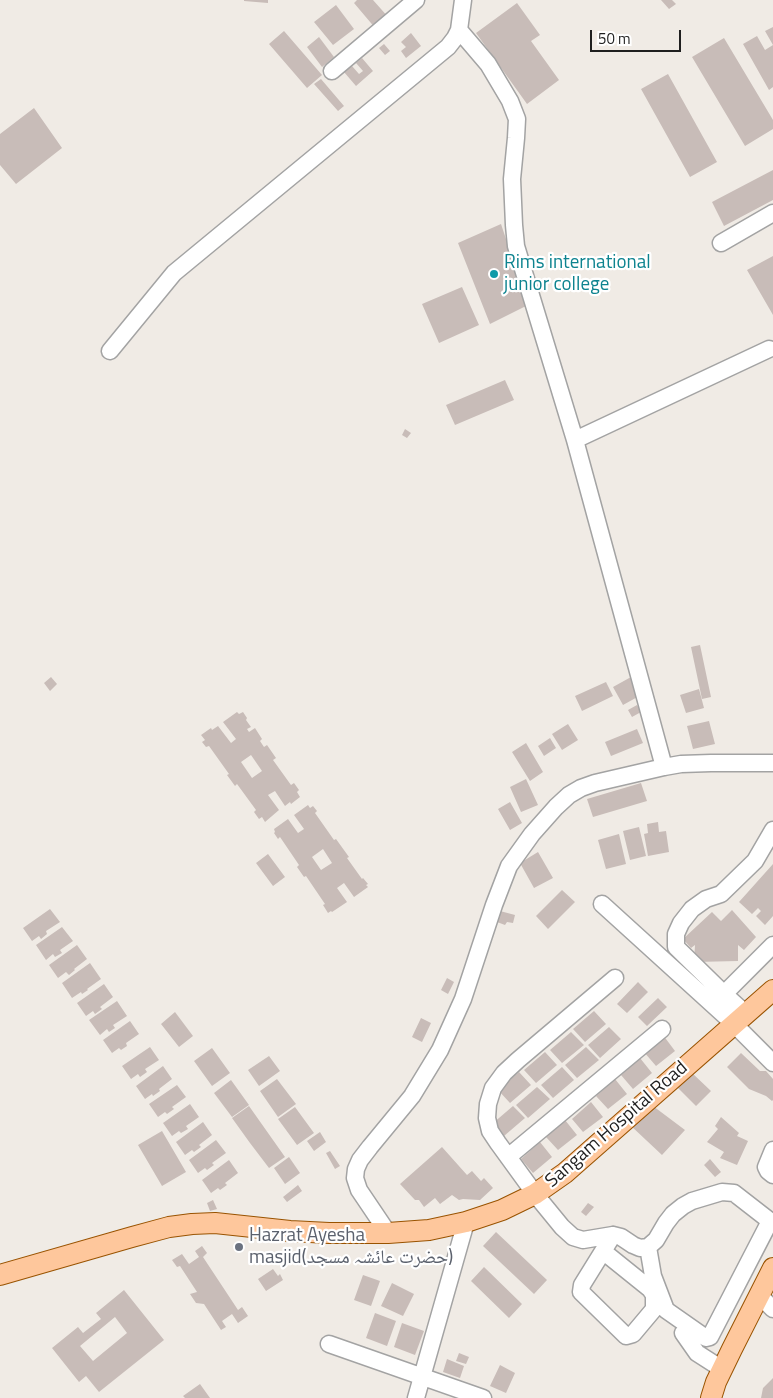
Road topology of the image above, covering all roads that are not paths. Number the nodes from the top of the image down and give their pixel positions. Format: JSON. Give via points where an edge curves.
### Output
{"nodes":[{"id":1,"x":416,"y":0,"type":"edge"},
{"id":2,"x":462,"y":0,"type":"edge"},
{"id":3,"x":459,"y":30,"type":"junction"},
{"id":4,"x":332,"y":71,"type":"dead end"},
{"id":5,"x":773,"y":213,"type":"edge"},
{"id":6,"x":721,"y":243,"type":"dead end"},
{"id":7,"x":769,"y":349,"type":"dead end"},
{"id":8,"x":110,"y":351,"type":"dead end"},
{"id":9,"x":575,"y":440,"type":"junction"},
{"id":10,"x":773,"y":763,"type":"edge"},
{"id":11,"x":664,"y":767,"type":"junction"},
{"id":12,"x":773,"y":830,"type":"edge"},
{"id":13,"x":602,"y":904,"type":"dead end"},
{"id":14,"x":773,"y":945,"type":"edge"},
{"id":15,"x":615,"y":978,"type":"dead end"},
{"id":16,"x":773,"y":990,"type":"edge"},
{"id":17,"x":724,"y":994,"type":"junction"},
{"id":18,"x":739,"y":1018,"type":"junction"},
{"id":19,"x":662,"y":1029,"type":"dead end"},
{"id":20,"x":773,"y":1063,"type":"edge"},
{"id":21,"x":773,"y":1150,"type":"edge"},
{"id":22,"x":508,"y":1157,"type":"junction"},
{"id":23,"x":773,"y":1175,"type":"edge"},
{"id":24,"x":535,"y":1194,"type":"junction"},
{"id":25,"x":466,"y":1222,"type":"junction"},
{"id":26,"x":388,"y":1233,"type":"junction"},
{"id":27,"x":613,"y":1235,"type":"junction"},
{"id":28,"x":648,"y":1247,"type":"junction"},
{"id":29,"x":604,"y":1252,"type":"junction"},
{"id":30,"x":773,"y":1268,"type":"edge"},
{"id":31,"x":0,"y":1275,"type":"edge"},
{"id":32,"x":766,"y":1302,"type":"edge"},
{"id":33,"x":683,"y":1334,"type":"dead end"},
{"id":34,"x":329,"y":1344,"type":"dead end"},
{"id":35,"x":722,"y":1370,"type":"junction"},
{"id":36,"x":422,"y":1377,"type":"junction"},
{"id":37,"x":416,"y":1398,"type":"edge"},
{"id":38,"x":483,"y":1398,"type":"edge"},
{"id":39,"x":711,"y":1398,"type":"edge"}],
"edges":[{"from":1,"to":4,"type":"street"},
{"from":2,"to":3,"type":"street"},
{"from":3,"to":8,"type":"street","via":[[448,47],[174,273]]},
{"from":3,"to":9,"type":"street","via":[[488,64],[517,119],[512,179],[516,246]]},
{"from":5,"to":6,"type":"street"},
{"from":7,"to":9,"type":"street"},
{"from":9,"to":11,"type":"street"},
{"from":10,"to":11,"type":"street","via":[[694,763]]},
{"from":11,"to":26,"type":"street","via":[[595,783],[569,795],[532,834],[510,866],[463,999],[440,1050],[412,1096],[356,1169],[359,1190]]},
{"from":12,"to":17,"type":"street","via":[[755,861],[721,894],[692,909],[676,934],[676,947]]},
{"from":13,"to":18,"type":"street"},
{"from":14,"to":17,"type":"street"},
{"from":15,"to":22,"type":"street","via":[[518,1060],[493,1088],[487,1118],[490,1131]]},
{"from":16,"to":18,"type":"main road","name":"Sangam Hospital Road"},
{"from":17,"to":18,"type":"street","via":[[734,1002]]},
{"from":18,"to":20,"type":"street"},
{"from":18,"to":24,"type":"main road","name":"Sangam Hospital Road","via":[[564,1173]]},
{"from":19,"to":22,"type":"street"},
{"from":21,"to":23,"type":"street","via":[[766,1167]]},
{"from":22,"to":24,"type":"street"},
{"from":24,"to":25,"type":"main road","name":"Sangam Hospital Road"},
{"from":24,"to":27,"type":"street","via":[[573,1237],[583,1240]]},
{"from":25,"to":26,"type":"main road","name":"Sangam Hospital Road","via":[[430,1230]]},
{"from":25,"to":36,"type":"street"},
{"from":26,"to":31,"type":"main road","name":"Sangam Hospital Road","via":[[290,1231],[215,1222],[192,1224],[169,1227]]},
{"from":27,"to":28,"type":"street","via":[[640,1248]]},
{"from":27,"to":29,"type":"street"},
{"from":28,"to":28,"type":"street","via":[[683,1206],[722,1192],[734,1193],[770,1221],[710,1337],[706,1338],[666,1310],[653,1276]]},
{"from":29,"to":29,"type":"street","via":[[582,1285],[581,1292],[626,1336],[633,1334],[654,1309],[654,1295]]},
{"from":30,"to":32,"type":"main road"},
{"from":32,"to":35,"type":"main road"},
{"from":33,"to":35,"type":"street","via":[[697,1353]]},
{"from":34,"to":36,"type":"street"},
{"from":35,"to":39,"type":"main road"},
{"from":36,"to":37,"type":"street"},
{"from":36,"to":38,"type":"street"}]}
